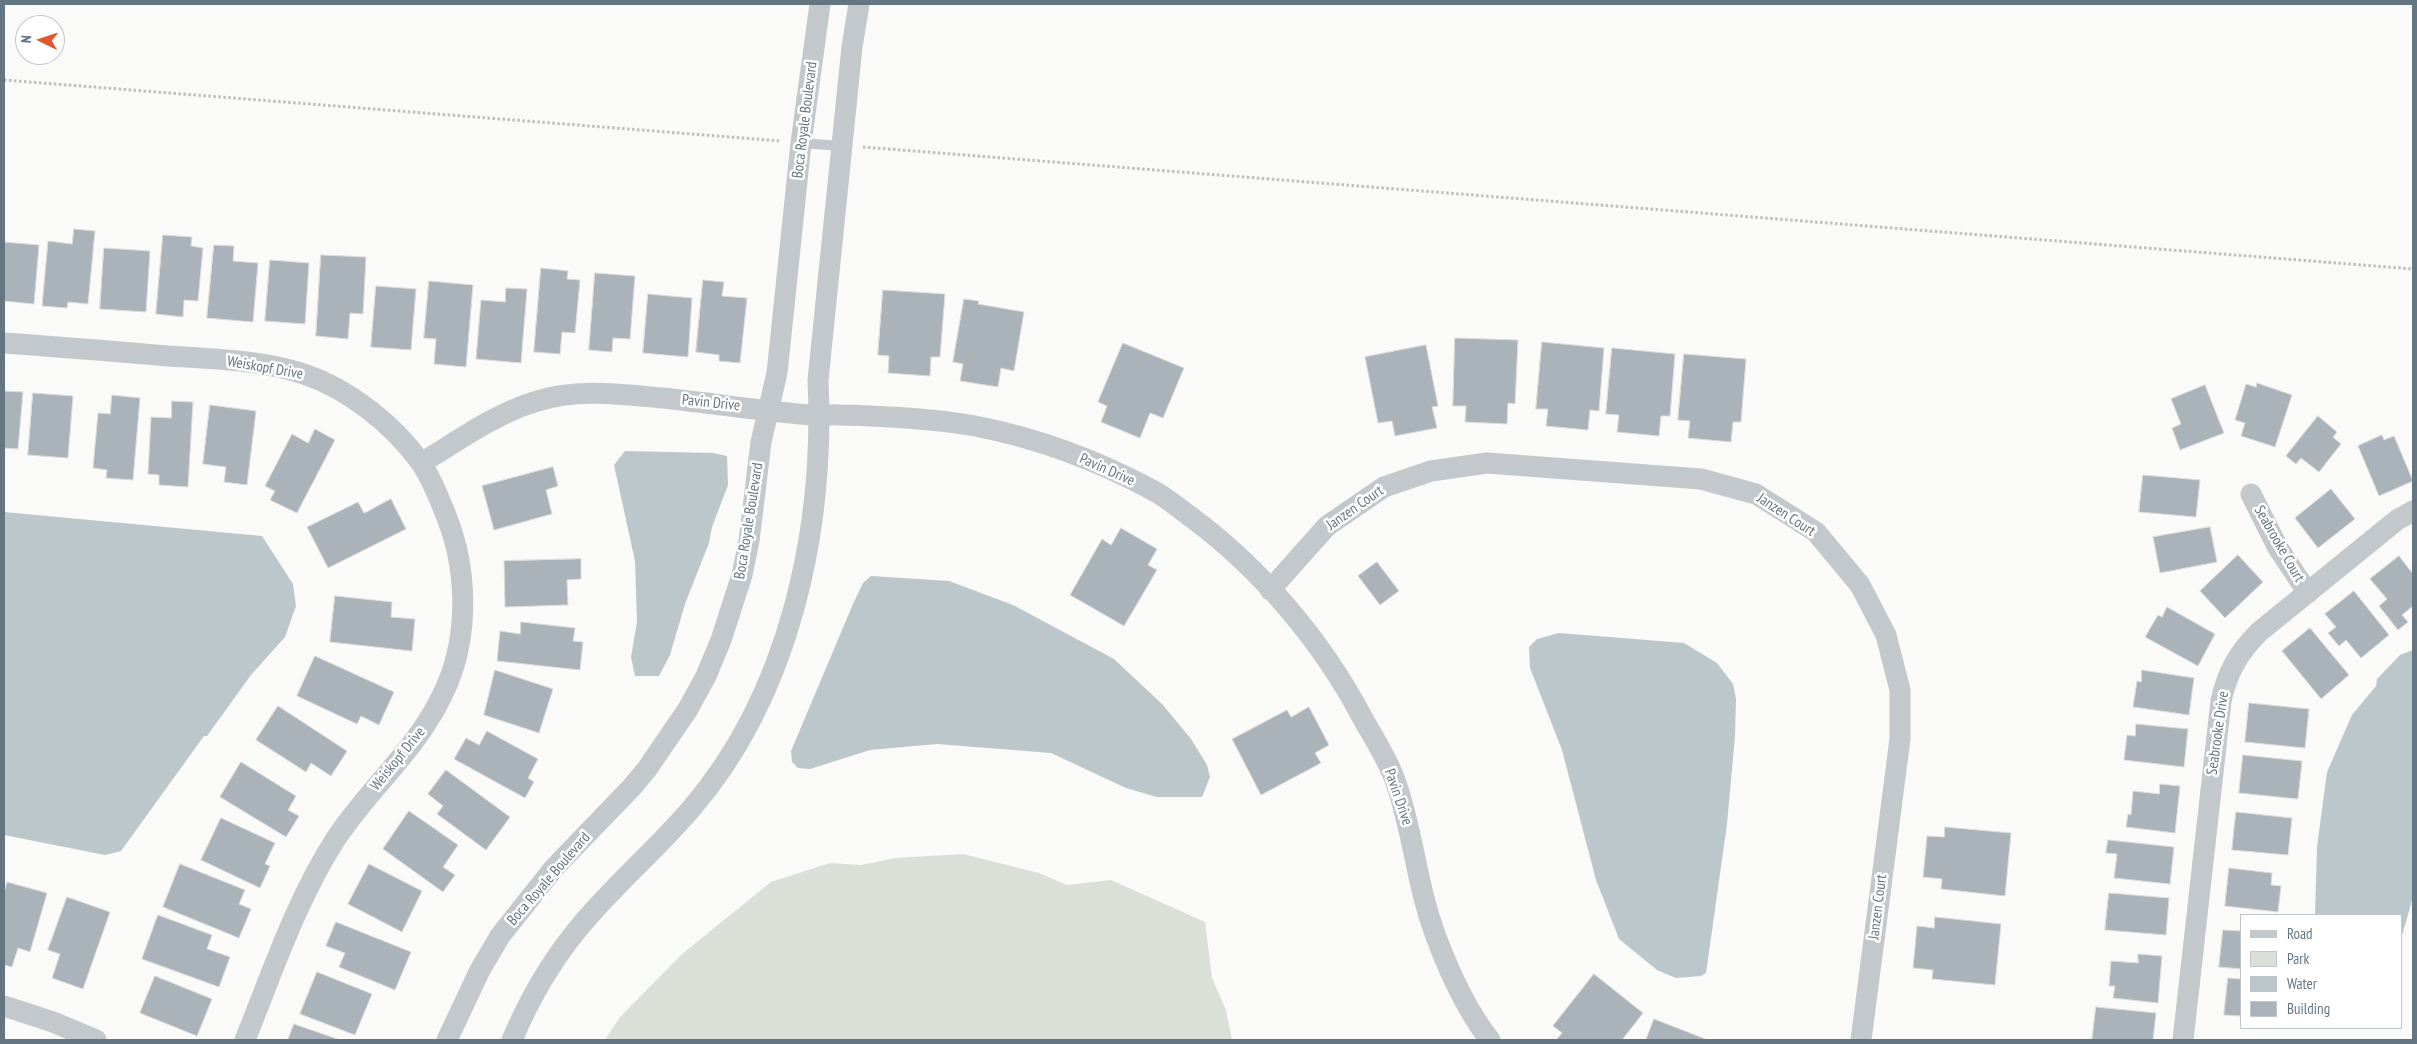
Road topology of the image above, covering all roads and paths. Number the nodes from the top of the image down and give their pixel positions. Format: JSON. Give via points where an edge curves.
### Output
{"nodes":[{"id":1,"x":820,"y":4,"type":"edge"},
{"id":2,"x":859,"y":4,"type":"edge"},
{"id":3,"x":4,"y":80,"type":"edge"},
{"id":4,"x":801,"y":143,"type":"junction"},
{"id":5,"x":842,"y":146,"type":"junction"},
{"id":6,"x":2413,"y":269,"type":"edge"},
{"id":7,"x":4,"y":343,"type":"edge"},
{"id":8,"x":769,"y":412,"type":"junction"},
{"id":9,"x":820,"y":416,"type":"junction"},
{"id":10,"x":421,"y":463,"type":"junction"},
{"id":11,"x":2251,"y":494,"type":"dead end"},
{"id":12,"x":2413,"y":511,"type":"edge"},
{"id":13,"x":1270,"y":590,"type":"junction"},
{"id":14,"x":2308,"y":593,"type":"junction"},
{"id":15,"x":4,"y":1006,"type":"edge"},
{"id":16,"x":96,"y":1040,"type":"edge"},
{"id":17,"x":245,"y":1040,"type":"edge"},
{"id":18,"x":447,"y":1040,"type":"edge"},
{"id":19,"x":512,"y":1040,"type":"edge"},
{"id":20,"x":1490,"y":1040,"type":"edge"},
{"id":21,"x":1861,"y":1040,"type":"edge"},
{"id":22,"x":2183,"y":1040,"type":"edge"}],
"edges":[{"from":1,"to":4,"type":"street","name":"Boca Royale Boulevard"},
{"from":2,"to":5,"type":"street"},
{"from":3,"to":4,"type":"path"},
{"from":4,"to":5,"type":"lane"},
{"from":4,"to":8,"type":"street","name":"Boca Royale Boulevard","via":[[777,373]]},
{"from":5,"to":6,"type":"path"},
{"from":5,"to":9,"type":"street","via":[[818,380]]},
{"from":7,"to":10,"type":"street","name":"Weiskopf Drive","via":[[238,361],[306,375],[365,407],[396,434]]},
{"from":8,"to":9,"type":"street","name":"Pavin Drive"},
{"from":8,"to":10,"type":"street","name":"Pavin Drive","via":[[744,406],[620,394],[590,392],[564,395],[539,400],[493,418]]},
{"from":8,"to":18,"type":"street","name":"Boca Royale Boulevard","via":[[761,442],[742,574],[706,676],[688,709],[632,787],[554,868],[516,913],[480,970]]},
{"from":9,"to":13,"type":"street","name":"Pavin Drive","via":[[904,418],[974,426],[1098,464],[1159,494],[1224,542]]},
{"from":9,"to":19,"type":"street","via":[[802,574],[788,628],[762,695],[720,770],[693,807],[571,938],[537,990]]},
{"from":10,"to":17,"type":"street","name":"Weiskopf Drive","via":[[455,538],[462,570],[462,612],[448,682],[433,715],[412,746],[358,807],[317,869]]},
{"from":11,"to":14,"type":"street","name":"Seabrooke Court","via":[[2278,548]]},
{"from":12,"to":14,"type":"street","name":"Seabrooke Drive","via":[[2397,520]]},
{"from":13,"to":20,"type":"street","name":"Pavin Drive","via":[[1323,652],[1355,703],[1394,777],[1414,846],[1424,900],[1446,960],[1478,1026]]},
{"from":13,"to":21,"type":"street","name":"Janzen Court","via":[[1327,526],[1384,487],[1431,471],[1487,463],[1701,479],[1756,494],[1816,532],[1860,585],[1886,635],[1900,690],[1900,739]]},
{"from":14,"to":22,"type":"street","name":"Seabrooke Drive","via":[[2259,632],[2241,651],[2225,684]]},
{"from":15,"to":16,"type":"street"}]}
